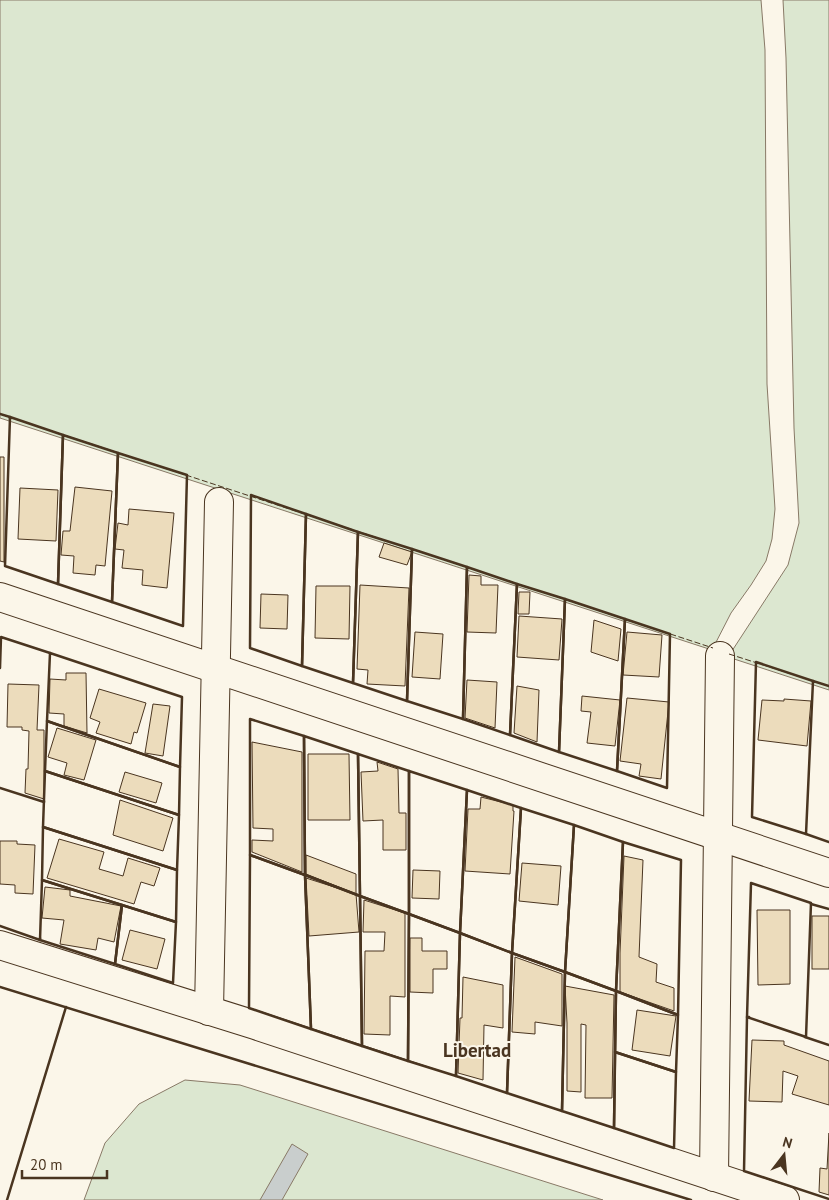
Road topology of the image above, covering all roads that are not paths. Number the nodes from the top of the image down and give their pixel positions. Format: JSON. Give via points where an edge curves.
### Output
{"nodes":[{"id":1,"x":219,"y":502,"type":"dead end"},
{"id":2,"x":0,"y":597,"type":"edge"},
{"id":3,"x":720,"y":656,"type":"dead end"},
{"id":4,"x":216,"y":668,"type":"junction"},
{"id":5,"x":718,"y":836,"type":"junction"},
{"id":6,"x":829,"y":873,"type":"edge"},
{"id":7,"x":0,"y":945,"type":"edge"},
{"id":8,"x":209,"y":1011,"type":"junction"},
{"id":9,"x":714,"y":1177,"type":"junction"},
{"id":10,"x":784,"y":1200,"type":"edge"}],
"edges":[{"from":1,"to":4,"type":"street"},
{"from":2,"to":4,"type":"street"},
{"from":3,"to":5,"type":"street"},
{"from":4,"to":5,"type":"street"},
{"from":4,"to":8,"type":"street"},
{"from":5,"to":6,"type":"street"},
{"from":5,"to":9,"type":"street"},
{"from":7,"to":8,"type":"street"},
{"from":8,"to":9,"type":"street"},
{"from":9,"to":10,"type":"street"}]}
